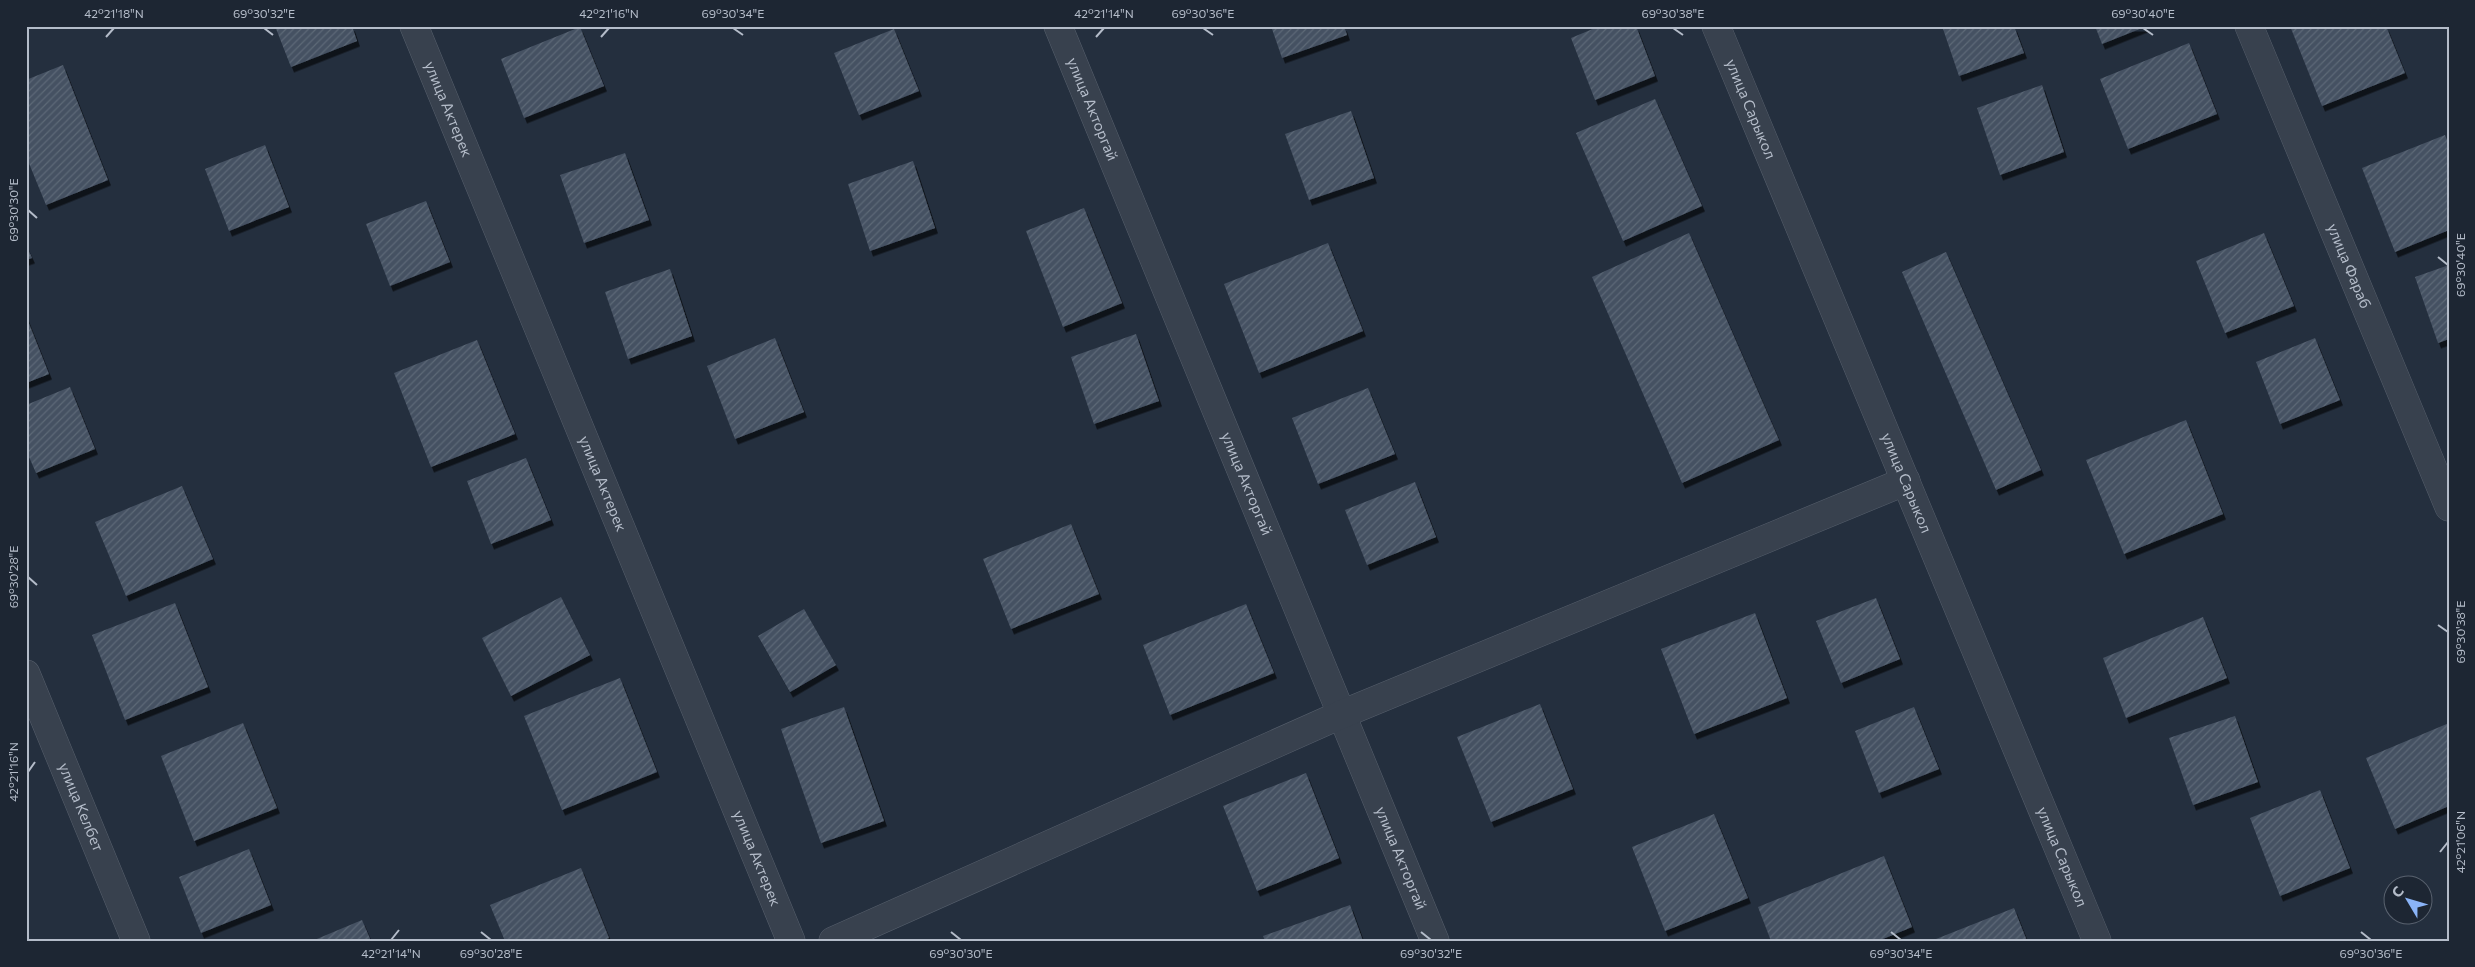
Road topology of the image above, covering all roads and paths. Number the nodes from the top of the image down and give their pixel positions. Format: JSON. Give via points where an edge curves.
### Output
{"nodes":[{"id":1,"x":414,"y":26,"type":"edge"},
{"id":2,"x":1058,"y":26,"type":"edge"},
{"id":3,"x":1716,"y":26,"type":"edge"},
{"id":4,"x":2249,"y":26,"type":"edge"},
{"id":5,"x":1906,"y":481,"type":"junction"},
{"id":6,"x":2449,"y":507,"type":"edge"},
{"id":7,"x":26,"y":674,"type":"edge"},
{"id":8,"x":1340,"y":716,"type":"junction"},
{"id":9,"x":136,"y":941,"type":"edge"},
{"id":10,"x":791,"y":941,"type":"edge"},
{"id":11,"x":833,"y":941,"type":"edge"},
{"id":12,"x":1435,"y":941,"type":"edge"},
{"id":13,"x":2097,"y":941,"type":"edge"}],
"edges":[{"from":1,"to":10,"type":"street","name":"улица Актерек"},
{"from":2,"to":8,"type":"street","name":"улица Акторгай"},
{"from":3,"to":5,"type":"street","name":"улица Сарыкол"},
{"from":4,"to":6,"type":"street","name":"улица Фараб"},
{"from":5,"to":8,"type":"street"},
{"from":5,"to":13,"type":"street","name":"улица Сарыкол"},
{"from":7,"to":9,"type":"street","name":"улица Келбет"},
{"from":8,"to":11,"type":"street"},
{"from":8,"to":12,"type":"street","name":"улица Акторгай"}]}
